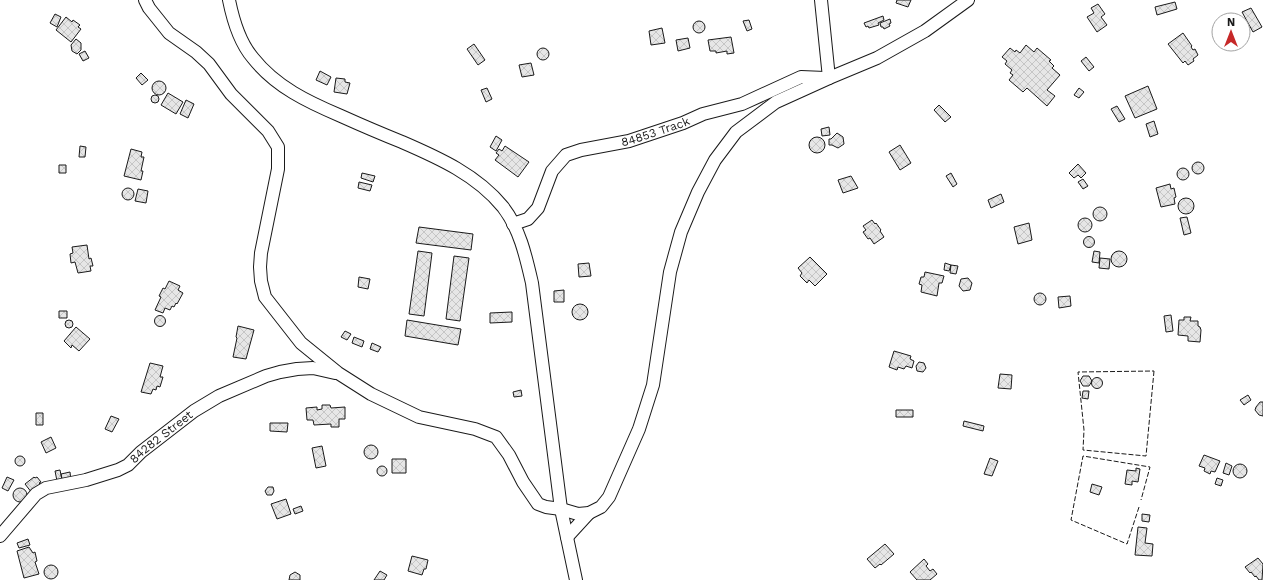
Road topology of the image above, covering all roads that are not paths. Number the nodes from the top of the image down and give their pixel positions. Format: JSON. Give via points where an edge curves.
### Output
{"nodes":[{"id":1,"x":145,"y":0,"type":"edge"},
{"id":2,"x":229,"y":0,"type":"edge"},
{"id":3,"x":821,"y":0,"type":"edge"},
{"id":4,"x":968,"y":0,"type":"edge"},
{"id":5,"x":829,"y":78,"type":"junction"},
{"id":6,"x":513,"y":224,"type":"junction"},
{"id":7,"x":338,"y":373,"type":"junction"},
{"id":8,"x":561,"y":509,"type":"junction"},
{"id":9,"x":589,"y":514,"type":"junction"},
{"id":10,"x":0,"y":536,"type":"edge"},
{"id":11,"x":567,"y":537,"type":"junction"},
{"id":12,"x":576,"y":580,"type":"edge"}],
"edges":[{"from":1,"to":7,"type":"street","via":[[169,33],[209,64],[231,94],[268,131],[278,147],[278,169],[261,253],[260,267],[265,297],[301,343]]},
{"from":2,"to":6,"type":"street","via":[[240,36],[252,58],[290,92],[442,159],[488,192]]},
{"from":3,"to":5,"type":"street"},
{"from":4,"to":5,"type":"street","via":[[925,31],[884,55]]},
{"from":5,"to":6,"type":"street","name":"84853 Track","via":[[801,77],[742,104],[703,114],[629,141],[566,155],[552,171],[538,208],[528,219]]},
{"from":5,"to":9,"type":"street","via":[[776,102],[736,132],[714,160],[681,232],[670,272],[653,385],[639,430],[609,497],[601,507]]},
{"from":6,"to":8,"type":"street","via":[[524,248],[532,283]]},
{"from":7,"to":8,"type":"street","via":[[371,394],[419,417],[496,437],[538,504]]},
{"from":7,"to":10,"type":"street","name":"84282 Street","via":[[313,368],[280,372],[219,396],[194,411],[128,465],[86,480],[46,488],[36,494]]},
{"from":8,"to":9,"type":"street"},
{"from":8,"to":11,"type":"street"},
{"from":9,"to":11,"type":"street"},
{"from":11,"to":12,"type":"street"}]}
